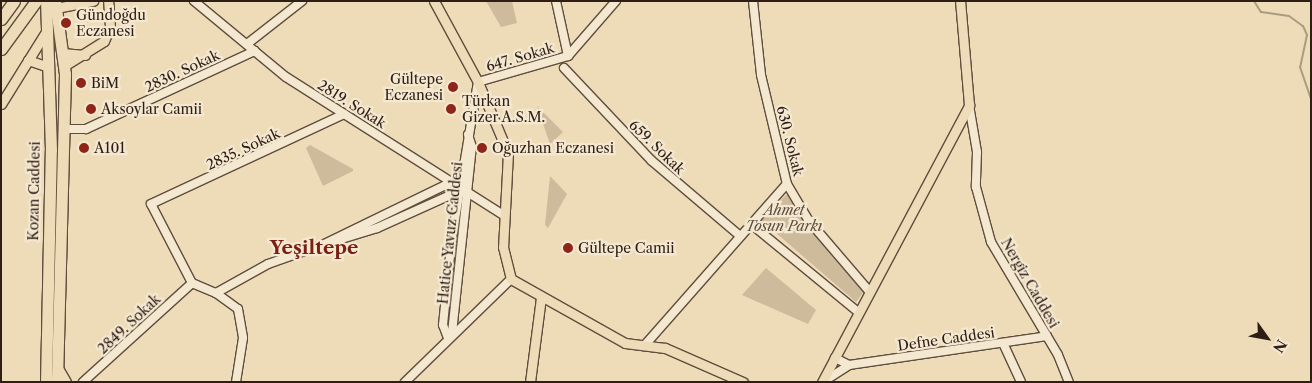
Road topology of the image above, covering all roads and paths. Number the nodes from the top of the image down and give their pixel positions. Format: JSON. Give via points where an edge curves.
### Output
{"nodes":[{"id":1,"x":14,"y":1,"type":"edge"},
{"id":2,"x":36,"y":1,"type":"edge"},
{"id":3,"x":46,"y":1,"type":"edge"},
{"id":4,"x":93,"y":1,"type":"edge"},
{"id":5,"x":108,"y":1,"type":"edge"},
{"id":6,"x":194,"y":1,"type":"edge"},
{"id":7,"x":302,"y":1,"type":"edge"},
{"id":8,"x":434,"y":1,"type":"edge"},
{"id":9,"x":556,"y":1,"type":"edge"},
{"id":10,"x":616,"y":1,"type":"edge"},
{"id":11,"x":753,"y":1,"type":"edge"},
{"id":12,"x":960,"y":1,"type":"edge"},
{"id":13,"x":56,"y":5,"type":"edge"},
{"id":14,"x":4,"y":16,"type":"edge"},
{"id":15,"x":47,"y":29,"type":"junction"},
{"id":16,"x":247,"y":44,"type":"junction"},
{"id":17,"x":1,"y":49,"type":"edge"},
{"id":18,"x":255,"y":51,"type":"junction"},
{"id":19,"x":49,"y":54,"type":"junction"},
{"id":20,"x":568,"y":56,"type":"junction"},
{"id":21,"x":28,"y":60,"type":"junction"},
{"id":22,"x":63,"y":60,"type":"junction"},
{"id":23,"x":48,"y":67,"type":"junction"},
{"id":24,"x":564,"y":68,"type":"dead end"},
{"id":25,"x":478,"y":82,"type":"junction"},
{"id":26,"x":1,"y":104,"type":"edge"},
{"id":27,"x":969,"y":104,"type":"junction"},
{"id":28,"x":344,"y":114,"type":"junction"},
{"id":29,"x":64,"y":129,"type":"junction"},
{"id":30,"x":468,"y":135,"type":"junction"},
{"id":31,"x":787,"y":184,"type":"junction"},
{"id":32,"x":456,"y":187,"type":"junction"},
{"id":33,"x":467,"y":192,"type":"junction"},
{"id":34,"x":505,"y":216,"type":"junction"},
{"id":35,"x":751,"y":224,"type":"junction"},
{"id":36,"x":740,"y":236,"type":"junction"},
{"id":37,"x":511,"y":279,"type":"junction"},
{"id":38,"x":192,"y":284,"type":"junction"},
{"id":39,"x":869,"y":291,"type":"junction"},
{"id":40,"x":216,"y":293,"type":"junction"},
{"id":41,"x":541,"y":297,"type":"junction"},
{"id":42,"x":858,"y":312,"type":"junction"},
{"id":43,"x":450,"y":336,"type":"junction"},
{"id":44,"x":1046,"y":336,"type":"junction"},
{"id":45,"x":1002,"y":343,"type":"junction"},
{"id":46,"x":644,"y":346,"type":"junction"},
{"id":47,"x":834,"y":358,"type":"junction"},
{"id":48,"x":849,"y":365,"type":"junction"},
{"id":49,"x":58,"y":368,"type":"junction"},
{"id":50,"x":46,"y":382,"type":"edge"},
{"id":51,"x":58,"y":382,"type":"edge"},
{"id":52,"x":66,"y":382,"type":"edge"},
{"id":53,"x":83,"y":382,"type":"edge"},
{"id":54,"x":236,"y":382,"type":"edge"},
{"id":55,"x":406,"y":382,"type":"edge"},
{"id":56,"x":530,"y":382,"type":"edge"},
{"id":57,"x":742,"y":382,"type":"edge"},
{"id":58,"x":823,"y":382,"type":"edge"},
{"id":59,"x":1021,"y":382,"type":"edge"},
{"id":60,"x":1068,"y":382,"type":"edge"}],
"edges":[{"from":1,"to":14,"type":"highway"},
{"from":2,"to":17,"type":"highway"},
{"from":3,"to":15,"type":"highway","name":"Kozan Caddesi"},
{"from":4,"to":13,"type":"main road"},
{"from":5,"to":22,"type":"main road","via":[[107,36],[85,55]]},
{"from":6,"to":16,"type":"street","name":"2819. Sokak"},
{"from":7,"to":16,"type":"street"},
{"from":8,"to":25,"type":"main road"},
{"from":9,"to":20,"type":"street"},
{"from":10,"to":20,"type":"street"},
{"from":11,"to":31,"type":"street","name":"630. Sokak","via":[[761,74]]},
{"from":12,"to":27,"type":"main road"},
{"from":13,"to":22,"type":"highway","name":"Kozan Caddesi"},
{"from":15,"to":19,"type":"highway","name":"Kozan Caddesi"},
{"from":15,"to":21,"type":"main road"},
{"from":16,"to":18,"type":"street","name":"2819. Sokak"},
{"from":18,"to":28,"type":"street","name":"2819. Sokak","via":[[286,78]]},
{"from":18,"to":29,"type":"street","name":"2830. Sokak","via":[[86,129]]},
{"from":19,"to":21,"type":"main road"},
{"from":19,"to":22,"type":"highway"},
{"from":19,"to":23,"type":"highway","name":"Kozan Caddesi"},
{"from":20,"to":25,"type":"street","name":"647. Sokak"},
{"from":21,"to":23,"type":"main road"},
{"from":21,"to":26,"type":"main road"},
{"from":22,"to":23,"type":"highway","via":[[56,70]]},
{"from":22,"to":29,"type":"highway","name":"Kozan Caddesi"},
{"from":23,"to":50,"type":"highway","name":"Kozan Caddesi"},
{"from":24,"to":36,"type":"street","name":"659. Sokak","via":[[652,161]]},
{"from":25,"to":30,"type":"street"},
{"from":25,"to":34,"type":"main road","via":[[508,153]]},
{"from":27,"to":39,"type":"main road","via":[[962,110],[908,227]]},
{"from":27,"to":44,"type":"street","name":"Nergiz Caddesi","via":[[977,152],[976,187],[986,226],[995,253]]},
{"from":28,"to":32,"type":"street","name":"2819. Sokak"},
{"from":28,"to":38,"type":"street","name":"2835. Sokak","via":[[151,204]]},
{"from":29,"to":49,"type":"highway","name":"Kozan Caddesi"},
{"from":30,"to":32,"type":"street"},
{"from":30,"to":33,"type":"street","name":"Hatice Yavuz Caddesi","via":[[472,147]]},
{"from":31,"to":35,"type":"street"},
{"from":31,"to":39,"type":"street","name":"630. Sokak","via":[[809,222]]},
{"from":32,"to":33,"type":"street","name":"2819. Sokak"},
{"from":32,"to":40,"type":"street","via":[[378,228],[268,264]]},
{"from":32,"to":43,"type":"street","via":[[443,325]]},
{"from":33,"to":34,"type":"street","name":"2819. Sokak"},
{"from":33,"to":43,"type":"street","name":"Hatice Yavuz Caddesi"},
{"from":34,"to":37,"type":"main road","via":[[503,247]]},
{"from":35,"to":36,"type":"street"},
{"from":35,"to":42,"type":"street"},
{"from":36,"to":46,"type":"street"},
{"from":37,"to":41,"type":"main road"},
{"from":37,"to":43,"type":"street"},
{"from":38,"to":40,"type":"street"},
{"from":38,"to":53,"type":"street","name":"2849. Sokak"},
{"from":39,"to":42,"type":"main road"},
{"from":40,"to":54,"type":"street","via":[[235,305],[240,315],[243,338]]},
{"from":41,"to":46,"type":"main road","via":[[625,344]]},
{"from":41,"to":56,"type":"main road"},
{"from":42,"to":47,"type":"main road"},
{"from":43,"to":55,"type":"street"},
{"from":44,"to":45,"type":"street","name":"Defne Caddesi"},
{"from":44,"to":60,"type":"street","name":"Nergiz Caddesi"},
{"from":45,"to":48,"type":"street","name":"Defne Caddesi"},
{"from":45,"to":59,"type":"street"},
{"from":46,"to":57,"type":"main road","via":[[665,348]]},
{"from":47,"to":48,"type":"street"},
{"from":47,"to":58,"type":"main road"},
{"from":48,"to":58,"type":"street"},
{"from":49,"to":51,"type":"highway","name":"Kozan Caddesi"},
{"from":49,"to":52,"type":"main road"}]}
